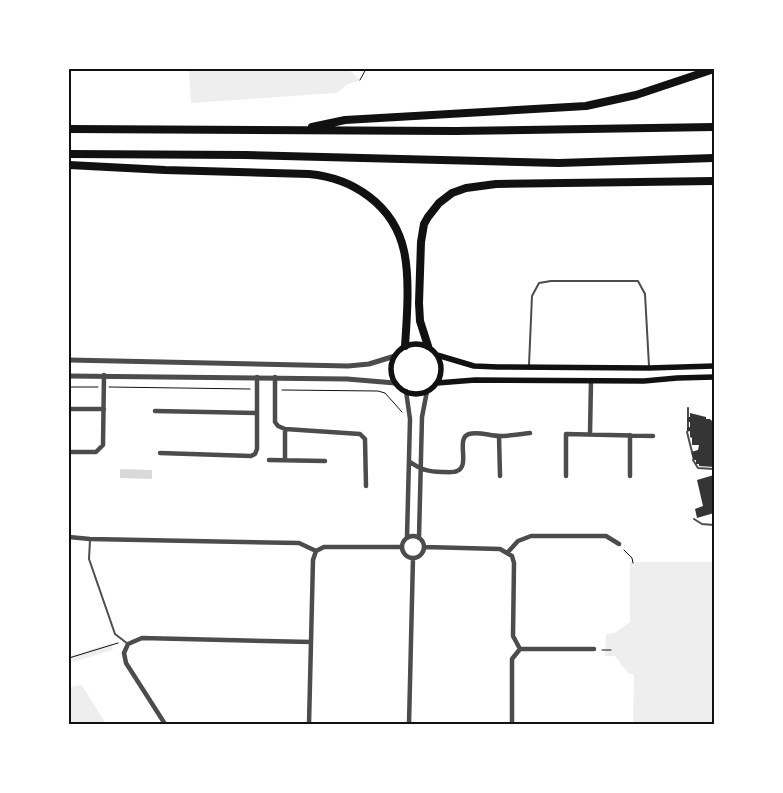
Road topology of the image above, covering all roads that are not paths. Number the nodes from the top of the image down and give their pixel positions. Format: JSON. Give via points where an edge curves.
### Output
{"nodes":[{"id":1,"x":714,"y":69,"type":"edge"},
{"id":2,"x":702,"y":71,"type":"edge"},
{"id":3,"x":714,"y":127,"type":"edge"},
{"id":4,"x":69,"y":129,"type":"edge"},
{"id":5,"x":298,"y":130,"type":"junction"},
{"id":6,"x":69,"y":154,"type":"edge"},
{"id":7,"x":714,"y":158,"type":"edge"},
{"id":8,"x":69,"y":165,"type":"edge"},
{"id":9,"x":714,"y":181,"type":"edge"},
{"id":10,"x":405,"y":346,"type":"junction"},
{"id":11,"x":428,"y":346,"type":"junction"},
{"id":12,"x":438,"y":355,"type":"junction"},
{"id":13,"x":395,"y":356,"type":"junction"},
{"id":14,"x":69,"y":360,"type":"edge"},
{"id":15,"x":713,"y":365,"type":"edge"},
{"id":16,"x":529,"y":368,"type":"junction"},
{"id":17,"x":649,"y":368,"type":"junction"},
{"id":18,"x":104,"y":375,"type":"junction"},
{"id":19,"x":69,"y":376,"type":"edge"},
{"id":20,"x":257,"y":377,"type":"junction"},
{"id":21,"x":275,"y":377,"type":"junction"},
{"id":22,"x":714,"y":377,"type":"edge"},
{"id":23,"x":591,"y":381,"type":"junction"},
{"id":24,"x":396,"y":383,"type":"junction"},
{"id":25,"x":437,"y":383,"type":"junction"},
{"id":26,"x":406,"y":391,"type":"junction"},
{"id":27,"x":427,"y":391,"type":"junction"},
{"id":28,"x":69,"y":408,"type":"edge"},
{"id":29,"x":688,"y":408,"type":"dead end"},
{"id":30,"x":104,"y":409,"type":"junction"},
{"id":31,"x":154,"y":411,"type":"dead end"},
{"id":32,"x":257,"y":412,"type":"junction"},
{"id":33,"x":688,"y":417,"type":"dead end"},
{"id":34,"x":688,"y":422,"type":"dead end"},
{"id":35,"x":688,"y":427,"type":"dead end"},
{"id":36,"x":285,"y":429,"type":"junction"},
{"id":37,"x":687,"y":432,"type":"dead end"},
{"id":38,"x":530,"y":433,"type":"dead end"},
{"id":39,"x":590,"y":434,"type":"junction"},
{"id":40,"x":630,"y":435,"type":"junction"},
{"id":41,"x":499,"y":436,"type":"junction"},
{"id":42,"x":653,"y":436,"type":"dead end"},
{"id":43,"x":69,"y":452,"type":"edge"},
{"id":44,"x":692,"y":452,"type":"dead end"},
{"id":45,"x":160,"y":453,"type":"dead end"},
{"id":46,"x":269,"y":460,"type":"dead end"},
{"id":47,"x":285,"y":460,"type":"junction"},
{"id":48,"x":325,"y":460,"type":"dead end"},
{"id":49,"x":693,"y":460,"type":"dead end"},
{"id":50,"x":410,"y":462,"type":"junction"},
{"id":51,"x":420,"y":469,"type":"junction"},
{"id":52,"x":714,"y":469,"type":"edge"},
{"id":53,"x":500,"y":476,"type":"dead end"},
{"id":54,"x":566,"y":476,"type":"dead end"},
{"id":55,"x":630,"y":476,"type":"dead end"},
{"id":56,"x":366,"y":486,"type":"dead end"},
{"id":57,"x":694,"y":520,"type":"dead end"},
{"id":58,"x":714,"y":525,"type":"edge"},
{"id":59,"x":69,"y":537,"type":"edge"},
{"id":60,"x":407,"y":537,"type":"junction"},
{"id":61,"x":419,"y":537,"type":"junction"},
{"id":62,"x":90,"y":539,"type":"junction"},
{"id":63,"x":619,"y":544,"type":"road end"},
{"id":64,"x":401,"y":547,"type":"junction"},
{"id":65,"x":425,"y":547,"type":"junction"},
{"id":66,"x":316,"y":551,"type":"junction"},
{"id":67,"x":508,"y":552,"type":"junction"},
{"id":68,"x":412,"y":558,"type":"junction"},
{"id":69,"x":311,"y":642,"type":"junction"},
{"id":70,"x":128,"y":644,"type":"junction"},
{"id":71,"x":520,"y":649,"type":"junction"},
{"id":72,"x":594,"y":650,"type":"road end"},
{"id":73,"x":165,"y":724,"type":"edge"},
{"id":74,"x":310,"y":724,"type":"edge"},
{"id":75,"x":409,"y":724,"type":"edge"},
{"id":76,"x":512,"y":724,"type":"edge"}],
"edges":[{"from":1,"to":2,"type":"highway"},
{"from":2,"to":5,"type":"highway","via":[[643,93],[586,106],[345,120]]},
{"from":3,"to":5,"type":"highway","via":[[522,131]]},
{"from":4,"to":5,"type":"highway"},
{"from":6,"to":7,"type":"highway","via":[[549,163]]},
{"from":8,"to":10,"type":"highway","via":[[309,174],[355,187],[386,212],[400,236],[406,271]]},
{"from":9,"to":11,"type":"highway","via":[[496,184],[452,193],[433,210],[420,242],[419,314]]},
{"from":10,"to":11,"type":"main road"},
{"from":10,"to":13,"type":"main road"},
{"from":11,"to":12,"type":"main road"},
{"from":12,"to":16,"type":"main road","via":[[474,366]]},
{"from":12,"to":25,"type":"main road","via":[[442,369]]},
{"from":13,"to":14,"type":"street","via":[[348,366]]},
{"from":13,"to":24,"type":"main road","via":[[391,369]]},
{"from":15,"to":17,"type":"main road"},
{"from":16,"to":17,"type":"main road"},
{"from":16,"to":17,"type":"lane","via":[[532,296],[539,283],[551,281],[638,281],[645,294]]},
{"from":18,"to":19,"type":"street"},
{"from":18,"to":20,"type":"street"},
{"from":18,"to":30,"type":"street"},
{"from":20,"to":21,"type":"street"},
{"from":20,"to":32,"type":"street"},
{"from":21,"to":24,"type":"street","via":[[347,378]]},
{"from":21,"to":36,"type":"street","via":[[275,422]]},
{"from":22,"to":23,"type":"main road"},
{"from":23,"to":25,"type":"main road","via":[[475,380]]},
{"from":23,"to":39,"type":"street"},
{"from":24,"to":26,"type":"main road"},
{"from":25,"to":27,"type":"main road"},
{"from":26,"to":27,"type":"main road","via":[[420,394]]},
{"from":26,"to":50,"type":"street"},
{"from":27,"to":51,"type":"street","via":[[422,417]]},
{"from":28,"to":30,"type":"street"},
{"from":29,"to":33,"type":"lane"},
{"from":30,"to":43,"type":"street","via":[[103,445],[96,452]]},
{"from":31,"to":32,"type":"street"},
{"from":32,"to":45,"type":"street","via":[[257,449],[251,456]]},
{"from":34,"to":35,"type":"lane"},
{"from":36,"to":47,"type":"street"},
{"from":36,"to":56,"type":"street","via":[[364,436]]},
{"from":37,"to":44,"type":"lane"},
{"from":38,"to":41,"type":"street"},
{"from":39,"to":40,"type":"street"},
{"from":39,"to":54,"type":"street","via":[[566,434]]},
{"from":40,"to":42,"type":"street"},
{"from":40,"to":55,"type":"street"},
{"from":41,"to":51,"type":"street","via":[[465,436],[459,471]]},
{"from":41,"to":53,"type":"street"},
{"from":46,"to":47,"type":"street"},
{"from":47,"to":48,"type":"street"},
{"from":49,"to":52,"type":"lane","via":[[698,468]]},
{"from":50,"to":51,"type":"street"},
{"from":50,"to":60,"type":"street"},
{"from":51,"to":61,"type":"street"},
{"from":57,"to":58,"type":"lane"},
{"from":59,"to":62,"type":"street"},
{"from":60,"to":61,"type":"street"},
{"from":60,"to":64,"type":"street"},
{"from":61,"to":65,"type":"street"},
{"from":62,"to":66,"type":"street","via":[[299,543]]},
{"from":62,"to":70,"type":"lane","via":[[89,559],[115,634]]},
{"from":63,"to":67,"type":"street","via":[[606,536],[531,536],[518,541]]},
{"from":64,"to":66,"type":"street","via":[[324,547]]},
{"from":64,"to":68,"type":"street","via":[[404,554]]},
{"from":65,"to":67,"type":"street","via":[[500,549]]},
{"from":65,"to":68,"type":"street","via":[[422,554]]},
{"from":66,"to":69,"type":"street","via":[[313,560]]},
{"from":67,"to":71,"type":"street","via":[[514,563],[513,636]]},
{"from":68,"to":75,"type":"street"},
{"from":69,"to":70,"type":"street","via":[[142,638]]},
{"from":69,"to":74,"type":"street"},
{"from":70,"to":73,"type":"street","via":[[124,653],[126,663]]},
{"from":71,"to":72,"type":"street"},
{"from":71,"to":76,"type":"street","via":[[512,659]]}]}
